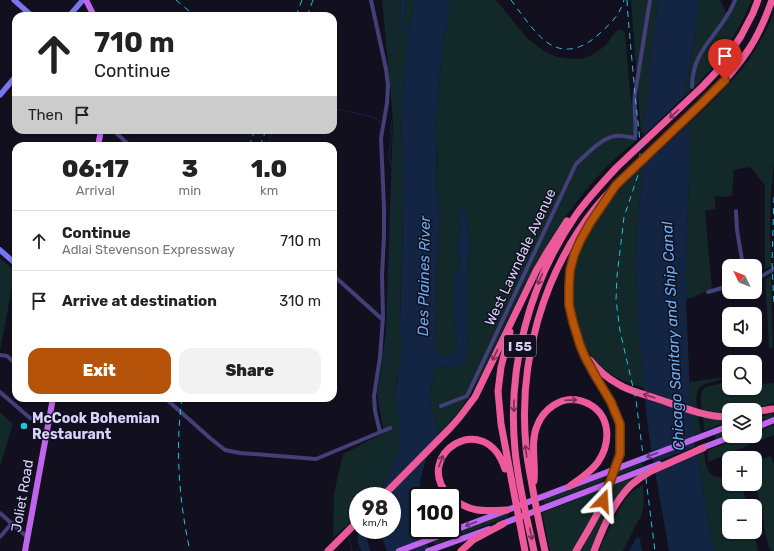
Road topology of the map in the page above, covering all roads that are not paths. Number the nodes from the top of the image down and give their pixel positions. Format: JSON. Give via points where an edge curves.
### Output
{"nodes":[{"id":1,"x":14,"y":0,"type":"edge"},
{"id":2,"x":83,"y":0,"type":"edge"},
{"id":3,"x":86,"y":0,"type":"edge"},
{"id":4,"x":371,"y":0,"type":"edge"},
{"id":5,"x":650,"y":0,"type":"edge"},
{"id":6,"x":735,"y":0,"type":"edge"},
{"id":7,"x":758,"y":0,"type":"edge"},
{"id":8,"x":773,"y":1,"type":"edge"},
{"id":9,"x":28,"y":12,"type":"edge"},
{"id":10,"x":72,"y":12,"type":"edge"},
{"id":11,"x":92,"y":12,"type":"edge"},
{"id":12,"x":12,"y":81,"type":"edge"},
{"id":13,"x":692,"y":87,"type":"dead end"},
{"id":14,"x":0,"y":95,"type":"edge"},
{"id":15,"x":116,"y":134,"type":"edge"},
{"id":16,"x":126,"y":142,"type":"edge"},
{"id":17,"x":617,"y":167,"type":"junction"},
{"id":18,"x":616,"y":185,"type":"junction"},
{"id":19,"x":736,"y":211,"type":"dead end"},
{"id":20,"x":0,"y":250,"type":"edge"},
{"id":21,"x":742,"y":259,"type":"edge"},
{"id":22,"x":12,"y":260,"type":"edge"},
{"id":23,"x":774,"y":269,"type":"edge"},
{"id":24,"x":762,"y":276,"type":"edge"},
{"id":25,"x":337,"y":279,"type":"edge"},
{"id":26,"x":722,"y":288,"type":"edge"},
{"id":27,"x":708,"y":292,"type":"dead end"},
{"id":28,"x":518,"y":308,"type":"junction"},
{"id":29,"x":383,"y":320,"type":"junction"},
{"id":30,"x":576,"y":334,"type":"junction"},
{"id":31,"x":0,"y":355,"type":"edge"},
{"id":32,"x":12,"y":360,"type":"edge"},
{"id":33,"x":0,"y":392,"type":"edge"},
{"id":34,"x":51,"y":402,"type":"edge"},
{"id":35,"x":170,"y":402,"type":"edge"},
{"id":36,"x":441,"y":406,"type":"dead end"},
{"id":37,"x":773,"y":408,"type":"edge"},
{"id":38,"x":762,"y":412,"type":"edge"},
{"id":39,"x":722,"y":417,"type":"edge"},
{"id":40,"x":774,"y":420,"type":"edge"},
{"id":41,"x":48,"y":421,"type":"junction"},
{"id":42,"x":762,"y":425,"type":"edge"},
{"id":43,"x":390,"y":428,"type":"dead end"},
{"id":44,"x":722,"y":428,"type":"edge"},
{"id":45,"x":380,"y":432,"type":"junction"},
{"id":46,"x":722,"y":440,"type":"edge"},
{"id":47,"x":703,"y":448,"type":"junction"},
{"id":48,"x":570,"y":486,"type":"junction"},
{"id":49,"x":392,"y":487,"type":"edge"},
{"id":50,"x":442,"y":487,"type":"edge"},
{"id":51,"x":513,"y":488,"type":"junction"},
{"id":52,"x":533,"y":489,"type":"junction"},
{"id":53,"x":461,"y":505,"type":"edge"},
{"id":54,"x":507,"y":510,"type":"junction"},
{"id":55,"x":0,"y":513,"type":"edge"},
{"id":56,"x":12,"y":523,"type":"junction"},
{"id":57,"x":506,"y":523,"type":"junction"},
{"id":58,"x":349,"y":530,"type":"edge"},
{"id":59,"x":0,"y":537,"type":"edge"},
{"id":60,"x":27,"y":537,"type":"junction"},
{"id":61,"x":25,"y":551,"type":"edge"},
{"id":62,"x":328,"y":551,"type":"edge"},
{"id":63,"x":399,"y":551,"type":"edge"},
{"id":64,"x":428,"y":551,"type":"edge"},
{"id":65,"x":461,"y":551,"type":"edge"},
{"id":66,"x":525,"y":551,"type":"edge"},
{"id":67,"x":534,"y":551,"type":"edge"},
{"id":68,"x":545,"y":551,"type":"edge"},
{"id":69,"x":576,"y":551,"type":"edge"},
{"id":70,"x":594,"y":551,"type":"edge"}],
"edges":[{"from":1,"to":9,"type":"street"},
{"from":2,"to":10,"type":"street"},
{"from":3,"to":11,"type":"main road"},
{"from":4,"to":29,"type":"street","via":[[388,85],[381,138],[384,208]]},
{"from":5,"to":36,"type":"street","name":"West Lawndale Avenue","via":[[636,83],[635,138],[610,137],[576,164],[467,396]]},
{"from":6,"to":13,"type":"street","via":[[697,59],[692,73]]},
{"from":7,"to":17,"type":"highway","number":"I 55","one_way":true,"via":[[747,25],[720,68]]},
{"from":8,"to":18,"type":"highway","number":"I 55","via":[[757,35],[730,74]]},
{"from":12,"to":14,"type":"street"},
{"from":15,"to":16,"type":"street"},
{"from":17,"to":28,"type":"highway","via":[[594,186],[573,212],[536,271]]},
{"from":17,"to":67,"type":"highway","number":"I 55","one_way":true,"via":[[585,203],[553,252],[530,307],[518,358],[514,394],[515,451]]},
{"from":18,"to":30,"type":"highway","via":[[590,223],[574,255],[570,270],[569,305]]},
{"from":52,"to":18,"type":"highway","number":"I 55","one_way":true,"via":[[526,448],[524,406],[526,377],[539,316],[552,279],[569,247],[595,208]]},
{"from":19,"to":21,"type":"street"},
{"from":20,"to":22,"type":"street"},
{"from":23,"to":24,"type":"street"},
{"from":25,"to":29,"type":"street"},
{"from":26,"to":27,"type":"street"},
{"from":28,"to":49,"type":"highway","one_way":true,"via":[[475,397],[451,427]]},
{"from":28,"to":51,"type":"highway","via":[[504,352],[498,392]]},
{"from":29,"to":45,"type":"street","via":[[374,396]]},
{"from":39,"to":30,"type":"highway","one_way":true,"via":[[705,414],[624,388],[597,368],[584,351]]},
{"from":30,"to":69,"type":"highway","via":[[585,357],[611,402],[620,424],[620,454],[603,501]]},
{"from":31,"to":32,"type":"street"},
{"from":33,"to":41,"type":"street","via":[[30,418]]},
{"from":34,"to":41,"type":"main road","name":"Joliet Road"},
{"from":35,"to":45,"type":"street","via":[[225,450],[240,453],[316,459]]},
{"from":37,"to":38,"type":"highway"},
{"from":40,"to":42,"type":"main road"},
{"from":41,"to":60,"type":"main road","name":"Joliet Road"},
{"from":43,"to":45,"type":"street"},
{"from":44,"to":48,"type":"main road","one_way":true},
{"from":46,"to":47,"type":"main road"},
{"from":47,"to":57,"type":"main road"},
{"from":47,"to":70,"type":"highway","via":[[651,471],[626,490],[610,515]]},
{"from":52,"to":48,"type":"highway","one_way":true,"via":[[536,427],[549,408],[573,399],[583,401],[600,413],[606,423],[608,435],[605,450],[598,462]]},
{"from":48,"to":54,"type":"main road"},
{"from":50,"to":51,"type":"highway","one_way":true,"via":[[438,469],[446,451],[460,440],[475,439],[494,448],[503,462]]},
{"from":51,"to":66,"type":"highway"},
{"from":52,"to":68,"type":"highway","number":"I 55"},
{"from":53,"to":54,"type":"highway","via":[[477,510]]},
{"from":54,"to":63,"type":"main road","one_way":true},
{"from":55,"to":56,"type":"street"},
{"from":56,"to":59,"type":"street"},
{"from":56,"to":60,"type":"street"},
{"from":57,"to":64,"type":"main road"},
{"from":57,"to":65,"type":"highway","via":[[473,540]]},
{"from":58,"to":62,"type":"highway"},
{"from":60,"to":61,"type":"main road","name":"Joliet Road"}]}
